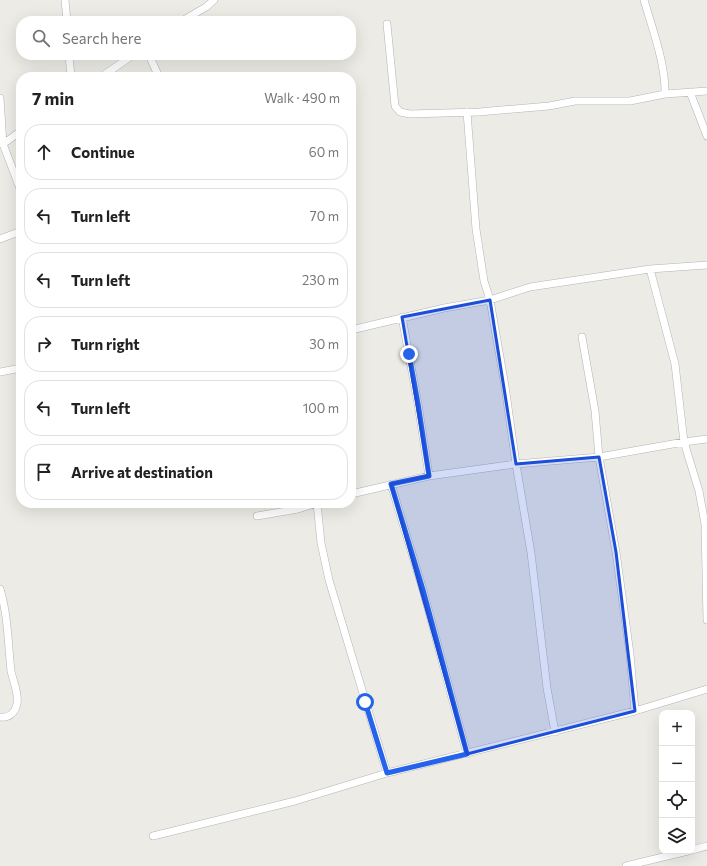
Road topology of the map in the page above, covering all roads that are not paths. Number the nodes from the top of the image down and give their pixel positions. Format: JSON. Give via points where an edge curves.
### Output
{"nodes":[{"id":1,"x":65,"y":0,"type":"edge"},
{"id":2,"x":214,"y":0,"type":"edge"},
{"id":3,"x":644,"y":0,"type":"edge"},
{"id":4,"x":67,"y":16,"type":"edge"},
{"id":5,"x":190,"y":16,"type":"edge"},
{"id":6,"x":387,"y":24,"type":"dead end"},
{"id":7,"x":70,"y":60,"type":"edge"},
{"id":8,"x":125,"y":60,"type":"edge"},
{"id":9,"x":151,"y":60,"type":"edge"},
{"id":10,"x":71,"y":72,"type":"edge"},
{"id":11,"x":108,"y":72,"type":"edge"},
{"id":12,"x":157,"y":72,"type":"edge"},
{"id":13,"x":707,"y":91,"type":"edge"},
{"id":14,"x":690,"y":92,"type":"junction"},
{"id":15,"x":665,"y":94,"type":"junction"},
{"id":16,"x":0,"y":98,"type":"edge"},
{"id":17,"x":467,"y":112,"type":"junction"},
{"id":18,"x":16,"y":135,"type":"edge"},
{"id":19,"x":707,"y":136,"type":"edge"},
{"id":20,"x":3,"y":144,"type":"junction"},
{"id":21,"x":16,"y":178,"type":"edge"},
{"id":22,"x":16,"y":233,"type":"edge"},
{"id":23,"x":0,"y":239,"type":"edge"},
{"id":24,"x":707,"y":265,"type":"edge"},
{"id":25,"x":650,"y":269,"type":"junction"},
{"id":26,"x":490,"y":300,"type":"junction"},
{"id":27,"x":402,"y":318,"type":"junction"},
{"id":28,"x":356,"y":329,"type":"edge"},
{"id":29,"x":582,"y":337,"type":"dead end"},
{"id":30,"x":16,"y":369,"type":"edge"},
{"id":31,"x":0,"y":372,"type":"edge"},
{"id":32,"x":707,"y":439,"type":"edge"},
{"id":33,"x":684,"y":442,"type":"junction"},
{"id":34,"x":599,"y":457,"type":"junction"},
{"id":35,"x":516,"y":464,"type":"junction"},
{"id":36,"x":429,"y":476,"type":"junction"},
{"id":37,"x":391,"y":484,"type":"junction"},
{"id":38,"x":356,"y":493,"type":"edge"},
{"id":39,"x":301,"y":508,"type":"edge"},
{"id":40,"x":318,"y":508,"type":"edge"},
{"id":41,"x":257,"y":516,"type":"dead end"},
{"id":42,"x":0,"y":589,"type":"edge"},
{"id":43,"x":707,"y":620,"type":"edge"},
{"id":44,"x":707,"y":689,"type":"edge"},
{"id":45,"x":635,"y":711,"type":"junction"},
{"id":46,"x":0,"y":717,"type":"edge"},
{"id":47,"x":555,"y":732,"type":"junction"},
{"id":48,"x":467,"y":754,"type":"junction"},
{"id":49,"x":387,"y":773,"type":"junction"},
{"id":50,"x":153,"y":836,"type":"dead end"},
{"id":51,"x":707,"y":846,"type":"edge"},
{"id":52,"x":695,"y":849,"type":"edge"},
{"id":53,"x":677,"y":854,"type":"edge"},
{"id":54,"x":631,"y":866,"type":"edge"}],
"edges":[{"from":1,"to":4,"type":"street"},
{"from":2,"to":5,"type":"street"},
{"from":3,"to":15,"type":"street","via":[[666,83]]},
{"from":6,"to":17,"type":"street","via":[[395,106],[400,112]]},
{"from":7,"to":10,"type":"street"},
{"from":8,"to":11,"type":"street"},
{"from":9,"to":12,"type":"street"},
{"from":13,"to":14,"type":"street"},
{"from":14,"to":15,"type":"street"},
{"from":14,"to":19,"type":"street"},
{"from":15,"to":17,"type":"street","via":[[630,101],[575,101],[549,106]]},
{"from":16,"to":20,"type":"street"},
{"from":17,"to":26,"type":"street","via":[[476,229],[484,281]]},
{"from":18,"to":20,"type":"street"},
{"from":20,"to":21,"type":"street"},
{"from":22,"to":23,"type":"street"},
{"from":24,"to":25,"type":"street"},
{"from":25,"to":26,"type":"street","via":[[530,287]]},
{"from":25,"to":33,"type":"street","via":[[675,364]]},
{"from":26,"to":27,"type":"street"},
{"from":26,"to":35,"type":"street"},
{"from":27,"to":28,"type":"street"},
{"from":27,"to":36,"type":"street"},
{"from":29,"to":34,"type":"street","via":[[595,410]]},
{"from":30,"to":31,"type":"street"},
{"from":32,"to":33,"type":"street"},
{"from":33,"to":34,"type":"street"},
{"from":33,"to":43,"type":"street","via":[[699,491],[705,524]]},
{"from":34,"to":35,"type":"street"},
{"from":34,"to":45,"type":"street","via":[[616,552]]},
{"from":35,"to":36,"type":"street"},
{"from":35,"to":47,"type":"street","via":[[531,553],[547,688]]},
{"from":36,"to":37,"type":"street"},
{"from":37,"to":38,"type":"street"},
{"from":37,"to":48,"type":"street","via":[[423,590]]},
{"from":39,"to":41,"type":"street"},
{"from":40,"to":49,"type":"street","via":[[321,543],[329,580]]},
{"from":42,"to":46,"type":"street","via":[[17,704],[9,716]]},
{"from":44,"to":45,"type":"street"},
{"from":45,"to":47,"type":"street"},
{"from":47,"to":48,"type":"street"},
{"from":48,"to":49,"type":"street"},
{"from":49,"to":50,"type":"street","via":[[295,801]]},
{"from":51,"to":52,"type":"street"},
{"from":53,"to":54,"type":"street"}]}
